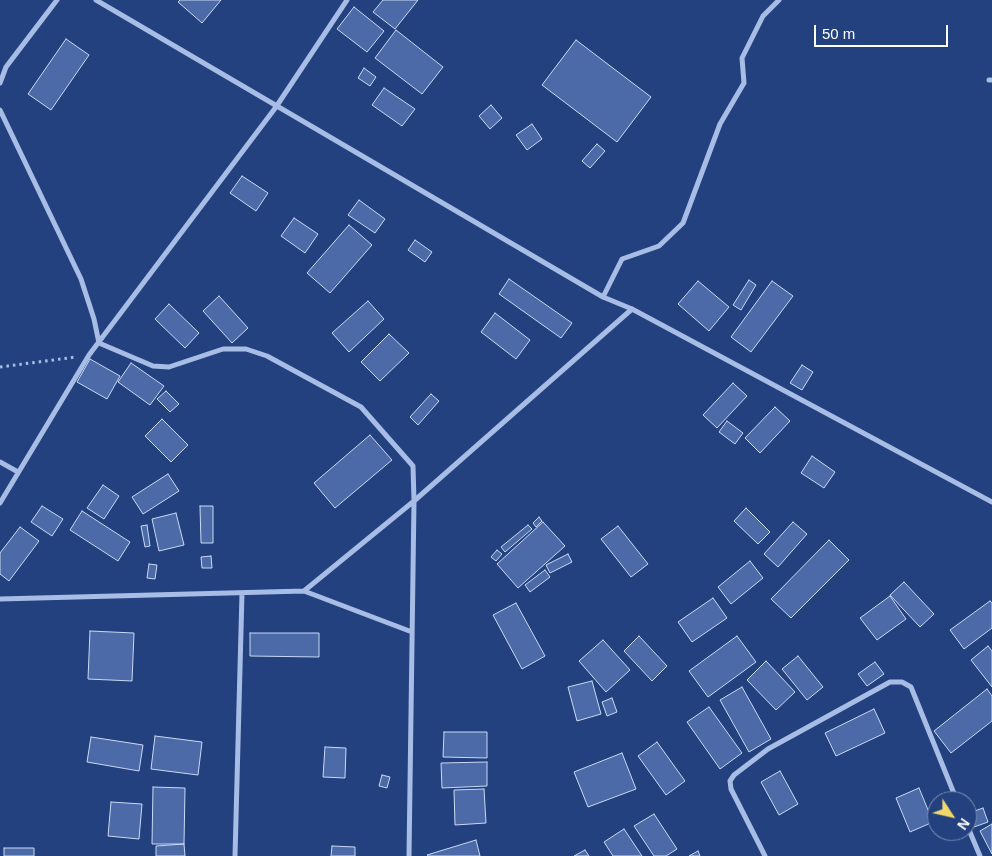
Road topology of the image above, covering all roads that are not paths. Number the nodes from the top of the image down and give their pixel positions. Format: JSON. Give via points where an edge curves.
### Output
{"nodes":[{"id":1,"x":56,"y":0,"type":"edge"},
{"id":2,"x":96,"y":0,"type":"edge"},
{"id":3,"x":347,"y":0,"type":"edge"},
{"id":4,"x":780,"y":0,"type":"edge"},
{"id":5,"x":0,"y":83,"type":"edge"},
{"id":6,"x":276,"y":107,"type":"junction"},
{"id":7,"x":0,"y":110,"type":"edge"},
{"id":8,"x":603,"y":297,"type":"junction"},
{"id":9,"x":632,"y":308,"type":"junction"},
{"id":10,"x":99,"y":343,"type":"junction"},
{"id":11,"x":0,"y":462,"type":"edge"},
{"id":12,"x":18,"y":472,"type":"junction"},
{"id":13,"x":414,"y":501,"type":"junction"},
{"id":14,"x":992,"y":502,"type":"edge"},
{"id":15,"x":0,"y":503,"type":"edge"},
{"id":16,"x":304,"y":591,"type":"junction"},
{"id":17,"x":242,"y":593,"type":"junction"},
{"id":18,"x":0,"y":599,"type":"edge"},
{"id":19,"x":412,"y":632,"type":"junction"},
{"id":20,"x":953,"y":791,"type":"edge"},
{"id":21,"x":974,"y":841,"type":"edge"},
{"id":22,"x":235,"y":856,"type":"edge"},
{"id":23,"x":409,"y":856,"type":"edge"},
{"id":24,"x":764,"y":856,"type":"edge"},
{"id":25,"x":980,"y":856,"type":"edge"}],
"edges":[{"from":1,"to":5,"type":"street","via":[[6,66]]},
{"from":2,"to":6,"type":"street"},
{"from":3,"to":6,"type":"street"},
{"from":4,"to":8,"type":"street","via":[[763,16],[742,58],[744,82],[720,124],[683,223],[659,246],[622,259]]},
{"from":6,"to":8,"type":"street"},
{"from":6,"to":10,"type":"street"},
{"from":7,"to":10,"type":"street","via":[[81,279]]},
{"from":8,"to":9,"type":"street"},
{"from":9,"to":13,"type":"street"},
{"from":9,"to":14,"type":"street"},
{"from":10,"to":12,"type":"street"},
{"from":10,"to":13,"type":"street","via":[[153,366],[169,367],[223,349],[246,349],[267,356],[361,406],[413,466]]},
{"from":11,"to":12,"type":"street"},
{"from":12,"to":15,"type":"street"},
{"from":13,"to":16,"type":"street"},
{"from":13,"to":19,"type":"street"},
{"from":16,"to":17,"type":"street"},
{"from":16,"to":19,"type":"street"},
{"from":17,"to":18,"type":"street"},
{"from":17,"to":22,"type":"street"},
{"from":19,"to":23,"type":"street"},
{"from":20,"to":24,"type":"street","via":[[911,687],[902,682],[890,682],[768,749],[734,775],[730,781],[731,789]]},
{"from":21,"to":25,"type":"street"}]}
